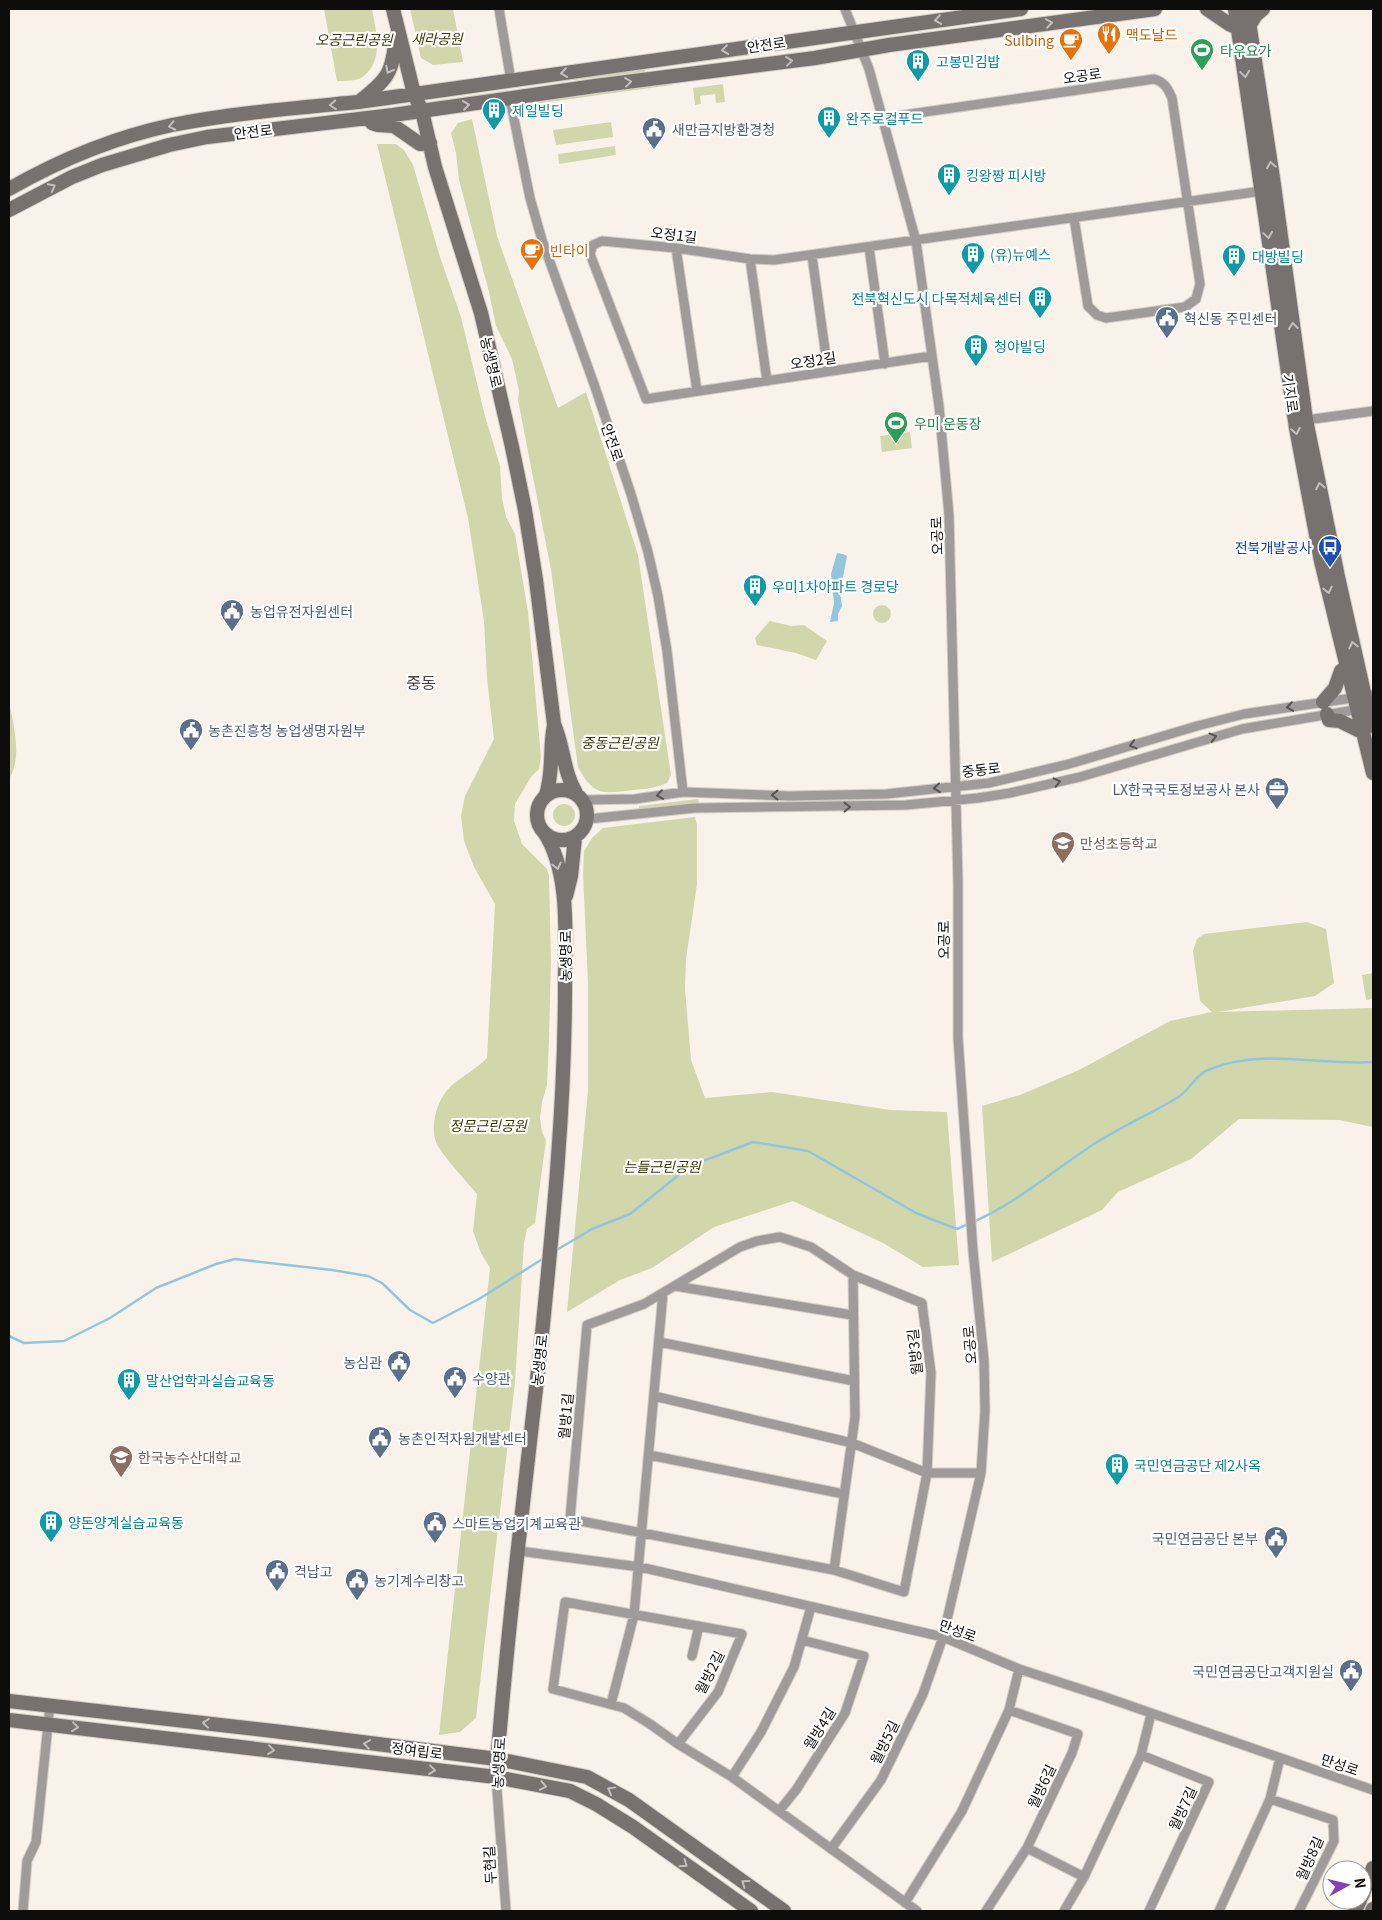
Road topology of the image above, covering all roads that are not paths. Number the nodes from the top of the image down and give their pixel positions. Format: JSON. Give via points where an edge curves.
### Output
{"nodes":[{"id":1,"x":393,"y":9,"type":"edge"},
{"id":2,"x":500,"y":9,"type":"edge"},
{"id":3,"x":845,"y":9,"type":"edge"},
{"id":4,"x":1021,"y":9,"type":"edge"},
{"id":5,"x":1155,"y":9,"type":"edge"},
{"id":6,"x":1207,"y":9,"type":"edge"},
{"id":7,"x":1235,"y":9,"type":"edge"},
{"id":8,"x":1247,"y":9,"type":"edge"},
{"id":9,"x":1263,"y":9,"type":"edge"},
{"id":10,"x":397,"y":27,"type":"junction"},
{"id":11,"x":1244,"y":27,"type":"junction"},
{"id":12,"x":854,"y":32,"type":"junction"},
{"id":13,"x":862,"y":49,"type":"junction"},
{"id":14,"x":511,"y":81,"type":"junction"},
{"id":15,"x":414,"y":94,"type":"junction"},
{"id":16,"x":510,"y":99,"type":"junction"},
{"id":17,"x":358,"y":102,"type":"junction"},
{"id":18,"x":422,"y":111,"type":"junction"},
{"id":19,"x":883,"y":118,"type":"junction"},
{"id":20,"x":362,"y":119,"type":"junction"},
{"id":21,"x":430,"y":143,"type":"junction"},
{"id":22,"x":9,"y":189,"type":"edge"},
{"id":23,"x":1262,"y":191,"type":"junction"},
{"id":24,"x":1276,"y":195,"type":"junction"},
{"id":25,"x":1187,"y":202,"type":"junction"},
{"id":26,"x":9,"y":210,"type":"edge"},
{"id":27,"x":1074,"y":218,"type":"junction"},
{"id":28,"x":916,"y":241,"type":"junction"},
{"id":29,"x":676,"y":248,"type":"junction"},
{"id":30,"x":869,"y":248,"type":"junction"},
{"id":31,"x":812,"y":256,"type":"junction"},
{"id":32,"x":750,"y":259,"type":"junction"},
{"id":33,"x":932,"y":356,"type":"junction"},
{"id":34,"x":885,"y":364,"type":"junction"},
{"id":35,"x":828,"y":371,"type":"junction"},
{"id":36,"x":767,"y":381,"type":"junction"},
{"id":37,"x":697,"y":390,"type":"junction"},
{"id":38,"x":646,"y":399,"type":"joint"},
{"id":39,"x":1373,"y":411,"type":"edge"},
{"id":40,"x":1306,"y":420,"type":"junction"},
{"id":41,"x":1353,"y":670,"type":"junction"},
{"id":42,"x":1373,"y":681,"type":"edge"},
{"id":43,"x":1365,"y":702,"type":"edge"},
{"id":44,"x":1325,"y":708,"type":"junction"},
{"id":45,"x":554,"y":724,"type":"junction"},
{"id":46,"x":1368,"y":729,"type":"edge"},
{"id":47,"x":1373,"y":773,"type":"edge"},
{"id":48,"x":955,"y":786,"type":"junction"},
{"id":49,"x":683,"y":792,"type":"junction"},
{"id":50,"x":546,"y":795,"type":"junction"},
{"id":51,"x":580,"y":796,"type":"junction"},
{"id":52,"x":956,"y":801,"type":"junction"},
{"id":53,"x":588,"y":819,"type":"junction"},
{"id":54,"x":544,"y":832,"type":"junction"},
{"id":55,"x":575,"y":837,"type":"junction"},
{"id":56,"x":565,"y":901,"type":"junction"},
{"id":57,"x":780,"y":1237,"type":"joint"},
{"id":58,"x":852,"y":1275,"type":"junction"},
{"id":59,"x":675,"y":1286,"type":"junction"},
{"id":60,"x":663,"y":1293,"type":"junction"},
{"id":61,"x":852,"y":1315,"type":"junction"},
{"id":62,"x":659,"y":1342,"type":"junction"},
{"id":63,"x":854,"y":1381,"type":"junction"},
{"id":64,"x":654,"y":1396,"type":"junction"},
{"id":65,"x":852,"y":1443,"type":"junction"},
{"id":66,"x":649,"y":1455,"type":"junction"},
{"id":67,"x":927,"y":1473,"type":"junction"},
{"id":68,"x":981,"y":1473,"type":"junction"},
{"id":69,"x":844,"y":1494,"type":"junction"},
{"id":70,"x":643,"y":1533,"type":"junction"},
{"id":71,"x":518,"y":1551,"type":"junction"},
{"id":72,"x":742,"y":1552,"type":"joint"},
{"id":73,"x":640,"y":1567,"type":"junction"},
{"id":74,"x":834,"y":1570,"type":"junction"},
{"id":75,"x":811,"y":1607,"type":"junction"},
{"id":76,"x":634,"y":1615,"type":"junction"},
{"id":77,"x":699,"y":1626,"type":"junction"},
{"id":78,"x":943,"y":1636,"type":"junction"},
{"id":79,"x":802,"y":1640,"type":"junction"},
{"id":80,"x":692,"y":1656,"type":"dead end"},
{"id":81,"x":1018,"y":1669,"type":"junction"},
{"id":82,"x":9,"y":1701,"type":"edge"},
{"id":83,"x":612,"y":1704,"type":"junction"},
{"id":84,"x":50,"y":1706,"type":"junction"},
{"id":85,"x":1009,"y":1710,"type":"junction"},
{"id":86,"x":1151,"y":1714,"type":"junction"},
{"id":87,"x":9,"y":1720,"type":"edge"},
{"id":88,"x":48,"y":1724,"type":"junction"},
{"id":89,"x":678,"y":1744,"type":"junction"},
{"id":90,"x":1141,"y":1755,"type":"junction"},
{"id":91,"x":1280,"y":1758,"type":"junction"},
{"id":92,"x":497,"y":1759,"type":"junction"},
{"id":93,"x":496,"y":1777,"type":"junction"},
{"id":94,"x":732,"y":1777,"type":"junction"},
{"id":95,"x":1373,"y":1790,"type":"edge"},
{"id":96,"x":1270,"y":1799,"type":"junction"},
{"id":97,"x":779,"y":1811,"type":"junction"},
{"id":98,"x":498,"y":1818,"type":"joint"},
{"id":99,"x":1027,"y":1848,"type":"junction"},
{"id":100,"x":831,"y":1849,"type":"junction"},
{"id":101,"x":1084,"y":1877,"type":"junction"},
{"id":102,"x":905,"y":1903,"type":"junction"},
{"id":103,"x":24,"y":1911,"type":"edge"},
{"id":104,"x":506,"y":1911,"type":"edge"},
{"id":105,"x":751,"y":1911,"type":"edge"},
{"id":106,"x":784,"y":1911,"type":"edge"},
{"id":107,"x":917,"y":1911,"type":"edge"},
{"id":108,"x":986,"y":1911,"type":"edge"},
{"id":109,"x":1064,"y":1911,"type":"edge"},
{"id":110,"x":1149,"y":1911,"type":"edge"},
{"id":111,"x":1219,"y":1911,"type":"edge"},
{"id":112,"x":1299,"y":1911,"type":"edge"}],
"edges":[{"from":1,"to":10,"type":"street","name":"농생명로"},
{"from":2,"to":14,"type":"street"},
{"from":3,"to":12,"type":"street","name":"오공로"},
{"from":4,"to":12,"type":"street","name":"안전로","one_way":true},
{"from":13,"to":5,"type":"street","name":"안전로","one_way":true},
{"from":6,"to":11,"type":"street","via":[[1229,24]]},
{"from":7,"to":11,"type":"street","name":"기지로"},
{"from":8,"to":11,"type":"street","name":"기지로"},
{"from":9,"to":11,"type":"street"},
{"from":10,"to":15,"type":"street","name":"농생명로"},
{"from":10,"to":17,"type":"street","one_way":true,"via":[[393,63],[388,75]]},
{"from":11,"to":23,"type":"street","name":"기지로","one_way":true},
{"from":24,"to":11,"type":"street","name":"기지로","one_way":true},
{"from":12,"to":13,"type":"street","name":"오공로"},
{"from":12,"to":14,"type":"street","name":"안전로","one_way":true},
{"from":16,"to":13,"type":"street","name":"안전로","one_way":true},
{"from":13,"to":19,"type":"street","name":"오공로"},
{"from":14,"to":15,"type":"street","name":"안전로"},
{"from":15,"to":17,"type":"street","name":"안전로"},
{"from":15,"to":18,"type":"street","name":"농생명로"},
{"from":18,"to":16,"type":"street","name":"안전로","one_way":true},
{"from":16,"to":49,"type":"street","name":"안전로","via":[[542,240],[597,394],[648,552],[667,651]]},
{"from":17,"to":22,"type":"street","name":"안전로","one_way":true,"via":[[171,125],[71,157]]},
{"from":18,"to":20,"type":"street","name":"안전로"},
{"from":18,"to":21,"type":"street","name":"농생명로"},
{"from":19,"to":25,"type":"street","name":"오공로","via":[[1154,80],[1167,87],[1172,98]]},
{"from":19,"to":28,"type":"street","name":"오공로"},
{"from":20,"to":21,"type":"street","via":[[394,126],[420,144]]},
{"from":26,"to":20,"type":"street","name":"안전로","one_way":true,"via":[[79,174],[169,145],[207,137]]},
{"from":21,"to":45,"type":"street","name":"농생명로","via":[[481,313],[512,447],[536,580]]},
{"from":23,"to":24,"type":"street"},
{"from":23,"to":25,"type":"street"},
{"from":23,"to":41,"type":"street","name":"기지로","one_way":true,"via":[[1296,428],[1321,561]]},
{"from":40,"to":24,"type":"street","name":"기지로","one_way":true},
{"from":25,"to":27,"type":"street"},
{"from":25,"to":27,"type":"street","name":"오공로","via":[[1200,284],[1196,299],[1185,307],[1146,313],[1106,318],[1088,306]]},
{"from":27,"to":28,"type":"street"},
{"from":28,"to":30,"type":"street","name":"오정1길"},
{"from":28,"to":33,"type":"street","name":"오공로"},
{"from":29,"to":32,"type":"street","name":"오정1길"},
{"from":29,"to":37,"type":"street"},
{"from":29,"to":38,"type":"street","name":"오정1길","via":[[602,241],[593,245],[590,254]]},
{"from":30,"to":31,"type":"street","name":"오정1길"},
{"from":30,"to":34,"type":"street"},
{"from":31,"to":32,"type":"street","name":"오정1길"},
{"from":31,"to":35,"type":"street"},
{"from":32,"to":36,"type":"street"},
{"from":33,"to":34,"type":"street","name":"오정2길"},
{"from":33,"to":48,"type":"street","name":"오공로","via":[[949,515]]},
{"from":34,"to":35,"type":"street","name":"오정2길"},
{"from":35,"to":36,"type":"street","name":"오정2길"},
{"from":36,"to":37,"type":"street","name":"오정2길"},
{"from":37,"to":38,"type":"street","name":"오정2길"},
{"from":39,"to":40,"type":"street"},
{"from":41,"to":40,"type":"street","name":"기지로","one_way":true},
{"from":41,"to":42,"type":"street","via":[[1364,672]]},
{"from":41,"to":43,"type":"street","name":"기지로"},
{"from":41,"to":44,"type":"street","via":[[1341,671]]},
{"from":43,"to":44,"type":"street","name":"중동로"},
{"from":43,"to":46,"type":"street","name":"기지로"},
{"from":44,"to":46,"type":"street","via":[[1329,720]]},
{"from":44,"to":48,"type":"street","name":"중동로","one_way":true,"via":[[1244,714],[1038,773]]},
{"from":52,"to":44,"type":"street","name":"중동로","one_way":true,"via":[[1064,781]]},
{"from":45,"to":50,"type":"street","via":[[553,759]]},
{"from":45,"to":51,"type":"street","via":[[561,740],[565,770]]},
{"from":46,"to":47,"type":"street","name":"기지로"},
{"from":48,"to":49,"type":"street","name":"중동로","one_way":true,"via":[[886,794],[828,796]]},
{"from":48,"to":52,"type":"street","name":"오공로"},
{"from":49,"to":51,"type":"street","name":"중동로","one_way":true,"via":[[635,799]]},
{"from":50,"to":51,"type":"street","via":[[554,790],[567,789]]},
{"from":50,"to":54,"type":"street","via":[[537,809],[539,825]]},
{"from":51,"to":53,"type":"street"},
{"from":53,"to":52,"type":"street","name":"중동로","one_way":true,"via":[[695,808],[852,807]]},
{"from":52,"to":68,"type":"street","name":"오공로","via":[[958,1038],[984,1360]]},
{"from":53,"to":55,"type":"street"},
{"from":54,"to":55,"type":"street","via":[[558,840]]},
{"from":54,"to":56,"type":"street","one_way":true,"via":[[552,845]]},
{"from":55,"to":56,"type":"street"},
{"from":56,"to":71,"type":"street","name":"농생명로","via":[[565,1024],[560,1144]]},
{"from":57,"to":58,"type":"street","name":"월방3길","via":[[810,1247]]},
{"from":57,"to":59,"type":"street","name":"월방1길","via":[[740,1247]]},
{"from":58,"to":61,"type":"street"},
{"from":58,"to":67,"type":"street","name":"월방3길","via":[[922,1303],[931,1373]]},
{"from":59,"to":60,"type":"street","name":"월방1길"},
{"from":59,"to":61,"type":"street"},
{"from":60,"to":62,"type":"street"},
{"from":60,"to":70,"type":"street","name":"월방1길","via":[[644,1304],[587,1325],[570,1519]]},
{"from":61,"to":63,"type":"street"},
{"from":62,"to":63,"type":"street"},
{"from":62,"to":64,"type":"street"},
{"from":63,"to":65,"type":"street"},
{"from":64,"to":65,"type":"street"},
{"from":64,"to":66,"type":"street"},
{"from":65,"to":67,"type":"street"},
{"from":65,"to":69,"type":"street"},
{"from":66,"to":69,"type":"street"},
{"from":66,"to":70,"type":"street"},
{"from":67,"to":68,"type":"street"},
{"from":67,"to":74,"type":"street","name":"월방3길","via":[[904,1592]]},
{"from":68,"to":78,"type":"street","name":"오공로"},
{"from":69,"to":74,"type":"street"},
{"from":70,"to":72,"type":"street","name":"월방1길"},
{"from":70,"to":73,"type":"street"},
{"from":71,"to":73,"type":"street","name":"만성로"},
{"from":71,"to":92,"type":"street","name":"농생명로"},
{"from":72,"to":74,"type":"street","name":"월방3길"},
{"from":73,"to":75,"type":"street","name":"만성로"},
{"from":73,"to":76,"type":"street"},
{"from":75,"to":78,"type":"street","name":"만성로"},
{"from":75,"to":79,"type":"street"},
{"from":76,"to":77,"type":"street","name":"월방2길"},
{"from":76,"to":83,"type":"street"},
{"from":76,"to":83,"type":"street","name":"월방2길","via":[[565,1602],[553,1689]]},
{"from":77,"to":80,"type":"street"},
{"from":77,"to":89,"type":"street","name":"월방2길","via":[[742,1634],[718,1692]]},
{"from":78,"to":81,"type":"street","name":"만성로"},
{"from":78,"to":100,"type":"street","name":"월방5길","via":[[923,1694],[881,1780]]},
{"from":79,"to":94,"type":"street","via":[[794,1667],[761,1732]]},
{"from":79,"to":97,"type":"street","name":"월방4길","via":[[864,1656],[845,1713]]},
{"from":81,"to":85,"type":"street"},
{"from":81,"to":86,"type":"street","name":"만성로"},
{"from":82,"to":84,"type":"street","name":"정여립로"},
{"from":83,"to":89,"type":"street","name":"월방2길","via":[[624,1708]]},
{"from":84,"to":88,"type":"street"},
{"from":92,"to":84,"type":"street","name":"정여립로","one_way":true},
{"from":85,"to":99,"type":"street","name":"월방6길","via":[[1078,1734]]},
{"from":85,"to":102,"type":"street","via":[[962,1811]]},
{"from":86,"to":90,"type":"street"},
{"from":86,"to":91,"type":"street","name":"만성로"},
{"from":87,"to":88,"type":"street","name":"정여립로"},
{"from":88,"to":93,"type":"street","name":"정여립로","one_way":true},
{"from":88,"to":103,"type":"street","via":[[36,1842],[27,1861]]},
{"from":89,"to":94,"type":"street"},
{"from":90,"to":101,"type":"street"},
{"from":90,"to":110,"type":"street","name":"월방7길","via":[[1209,1782]]},
{"from":91,"to":95,"type":"street","name":"만성로"},
{"from":91,"to":96,"type":"street"},
{"from":92,"to":93,"type":"street","name":"농생명로"},
{"from":106,"to":92,"type":"street","name":"정여립로","one_way":true,"via":[[629,1800],[587,1777]]},
{"from":93,"to":98,"type":"street","name":"농생명로"},
{"from":93,"to":105,"type":"street","name":"정여립로","one_way":true,"via":[[570,1791],[596,1804]]},
{"from":94,"to":97,"type":"street"},
{"from":96,"to":111,"type":"street"},
{"from":96,"to":112,"type":"street","name":"월방8길","via":[[1333,1820],[1334,1841]]},
{"from":97,"to":100,"type":"street"},
{"from":98,"to":104,"type":"street","name":"두현길"},
{"from":99,"to":101,"type":"street"},
{"from":99,"to":108,"type":"street","name":"월방6길"},
{"from":100,"to":102,"type":"street"},
{"from":101,"to":109,"type":"street"},
{"from":102,"to":107,"type":"street"}]}
